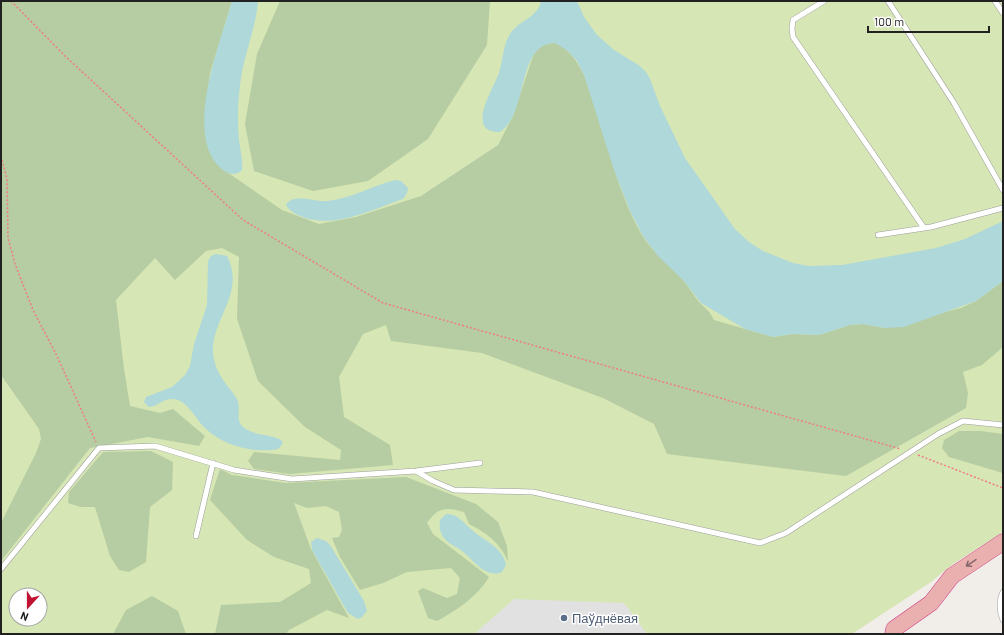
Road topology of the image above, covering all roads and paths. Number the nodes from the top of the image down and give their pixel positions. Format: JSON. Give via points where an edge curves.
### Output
{"nodes":[{"id":1,"x":11,"y":1,"type":"edge"},
{"id":2,"x":824,"y":1,"type":"edge"},
{"id":3,"x":888,"y":1,"type":"edge"},
{"id":4,"x":995,"y":1,"type":"edge"},
{"id":5,"x":1003,"y":13,"type":"edge"},
{"id":6,"x":1,"y":156,"type":"edge"},
{"id":7,"x":1003,"y":190,"type":"edge"},
{"id":8,"x":1003,"y":208,"type":"edge"},
{"id":9,"x":924,"y":228,"type":"junction"},
{"id":10,"x":878,"y":235,"type":"dead end"},
{"id":11,"x":1003,"y":424,"type":"edge"},
{"id":12,"x":99,"y":448,"type":"junction"},
{"id":13,"x":912,"y":452,"type":"junction"},
{"id":14,"x":213,"y":463,"type":"junction"},
{"id":15,"x":480,"y":463,"type":"dead end"},
{"id":16,"x":416,"y":471,"type":"junction"},
{"id":17,"x":1003,"y":488,"type":"edge"},
{"id":18,"x":196,"y":536,"type":"dead end"},
{"id":19,"x":1003,"y":542,"type":"edge"},
{"id":20,"x":1,"y":569,"type":"edge"},
{"id":21,"x":1003,"y":592,"type":"edge"},
{"id":22,"x":1003,"y":620,"type":"edge"},
{"id":23,"x":891,"y":632,"type":"edge"}],
"edges":[{"from":1,"to":13,"type":"path","via":[[65,56],[243,220],[383,303]]},
{"from":2,"to":9,"type":"lane","via":[[794,20],[793,37]]},
{"from":3,"to":7,"type":"lane","via":[[954,104]]},
{"from":4,"to":5,"type":"lane"},
{"from":6,"to":12,"type":"path","via":[[7,179],[8,238],[15,264],[33,310]]},
{"from":8,"to":9,"type":"lane"},
{"from":9,"to":10,"type":"lane"},
{"from":11,"to":13,"type":"lane","via":[[963,421]]},
{"from":12,"to":14,"type":"lane","via":[[155,446]]},
{"from":12,"to":20,"type":"lane"},
{"from":13,"to":16,"type":"lane","via":[[786,533],[760,543],[533,492],[454,490]]},
{"from":13,"to":17,"type":"path"},
{"from":14,"to":16,"type":"lane","via":[[234,470],[292,479]]},
{"from":14,"to":18,"type":"lane"},
{"from":15,"to":16,"type":"lane"},
{"from":19,"to":23,"type":"highway","one_way":true,"via":[[952,576],[931,603]]},
{"from":21,"to":22,"type":"lane","via":[[1000,597]]}]}
